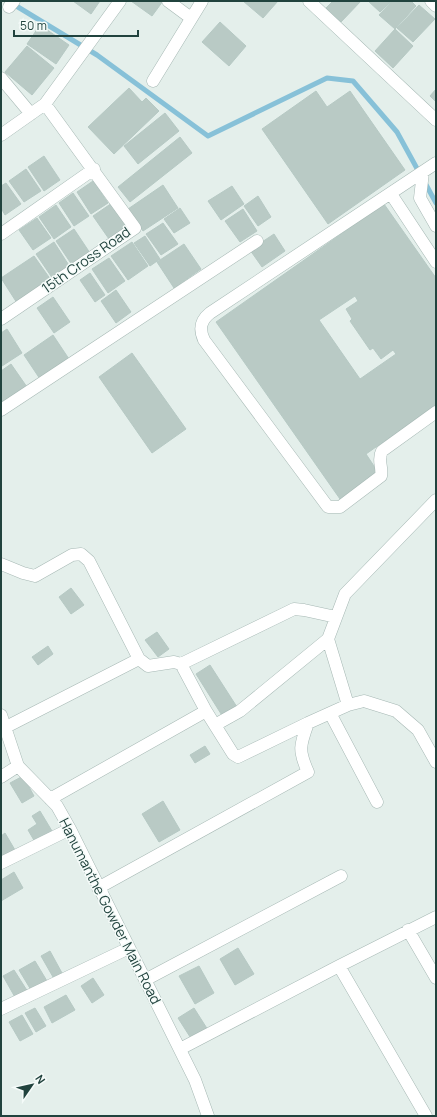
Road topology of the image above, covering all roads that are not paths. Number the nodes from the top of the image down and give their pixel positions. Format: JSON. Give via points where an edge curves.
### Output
{"nodes":[{"id":1,"x":120,"y":1,"type":"edge"},
{"id":2,"x":168,"y":1,"type":"edge"},
{"id":3,"x":202,"y":1,"type":"edge"},
{"id":4,"x":309,"y":1,"type":"edge"},
{"id":5,"x":431,"y":1,"type":"edge"},
{"id":6,"x":436,"y":6,"type":"edge"},
{"id":7,"x":191,"y":18,"type":"junction"},
{"id":8,"x":1,"y":78,"type":"edge"},
{"id":9,"x":153,"y":81,"type":"dead end"},
{"id":10,"x":45,"y":104,"type":"junction"},
{"id":11,"x":32,"y":114,"type":"junction"},
{"id":12,"x":436,"y":120,"type":"edge"},
{"id":13,"x":1,"y":135,"type":"edge"},
{"id":14,"x":436,"y":163,"type":"edge"},
{"id":15,"x":94,"y":169,"type":"junction"},
{"id":16,"x":423,"y":172,"type":"junction"},
{"id":17,"x":391,"y":194,"type":"junction"},
{"id":18,"x":436,"y":226,"type":"edge"},
{"id":19,"x":1,"y":234,"type":"edge"},
{"id":20,"x":257,"y":241,"type":"dead end"},
{"id":21,"x":436,"y":262,"type":"edge"},
{"id":22,"x":1,"y":319,"type":"edge"},
{"id":23,"x":1,"y":410,"type":"edge"},
{"id":24,"x":436,"y":412,"type":"edge"},
{"id":25,"x":436,"y":500,"type":"edge"},
{"id":26,"x":1,"y":564,"type":"edge"},
{"id":27,"x":336,"y":617,"type":"junction"},
{"id":28,"x":328,"y":639,"type":"junction"},
{"id":29,"x":139,"y":659,"type":"junction"},
{"id":30,"x":181,"y":664,"type":"junction"},
{"id":31,"x":348,"y":705,"type":"junction"},
{"id":32,"x":206,"y":711,"type":"junction"},
{"id":33,"x":330,"y":713,"type":"junction"},
{"id":34,"x":1,"y":715,"type":"edge"},
{"id":35,"x":308,"y":723,"type":"junction"},
{"id":36,"x":215,"y":725,"type":"junction"},
{"id":37,"x":6,"y":727,"type":"junction"},
{"id":38,"x":436,"y":762,"type":"edge"},
{"id":39,"x":18,"y":766,"type":"junction"},
{"id":40,"x":1,"y":778,"type":"edge"},
{"id":41,"x":50,"y":798,"type":"junction"},
{"id":42,"x":377,"y":802,"type":"dead end"},
{"id":43,"x":70,"y":829,"type":"junction"},
{"id":44,"x":1,"y":863,"type":"edge"},
{"id":45,"x":341,"y":876,"type":"dead end"},
{"id":46,"x":98,"y":888,"type":"junction"},
{"id":47,"x":436,"y":917,"type":"edge"},
{"id":48,"x":408,"y":930,"type":"junction"},
{"id":49,"x":129,"y":948,"type":"junction"},
{"id":50,"x":421,"y":952,"type":"junction"},
{"id":51,"x":436,"y":961,"type":"edge"},
{"id":52,"x":338,"y":966,"type":"junction"},
{"id":53,"x":436,"y":978,"type":"edge"},
{"id":54,"x":145,"y":980,"type":"junction"},
{"id":55,"x":1,"y":1009,"type":"edge"},
{"id":56,"x":180,"y":1049,"type":"junction"},
{"id":57,"x":208,"y":1116,"type":"edge"},
{"id":58,"x":426,"y":1116,"type":"edge"}],
"edges":[{"from":1,"to":10,"type":"street"},
{"from":2,"to":7,"type":"street"},
{"from":3,"to":7,"type":"street"},
{"from":4,"to":12,"type":"street"},
{"from":5,"to":6,"type":"street"},
{"from":7,"to":9,"type":"street"},
{"from":8,"to":11,"type":"street"},
{"from":10,"to":11,"type":"street"},
{"from":10,"to":15,"type":"street"},
{"from":11,"to":13,"type":"street"},
{"from":14,"to":16,"type":"street"},
{"from":15,"to":19,"type":"street"},
{"from":15,"to":22,"type":"street","name":"15th Cross Road","via":[[135,228]]},
{"from":16,"to":17,"type":"street"},
{"from":16,"to":18,"type":"street","via":[[420,198]]},
{"from":17,"to":21,"type":"street"},
{"from":17,"to":24,"type":"street","via":[[210,313],[204,318],[201,333],[213,353],[328,507],[340,506],[381,476],[379,460],[382,451]]},
{"from":20,"to":23,"type":"street"},
{"from":25,"to":27,"type":"street","via":[[345,594]]},
{"from":26,"to":29,"type":"street","via":[[35,576],[72,555],[81,554],[89,561]]},
{"from":27,"to":28,"type":"street"},
{"from":27,"to":30,"type":"street","via":[[294,609]]},
{"from":28,"to":31,"type":"street"},
{"from":28,"to":36,"type":"street","via":[[240,711]]},
{"from":29,"to":30,"type":"street","via":[[148,666],[174,662]]},
{"from":29,"to":37,"type":"street"},
{"from":30,"to":32,"type":"street"},
{"from":31,"to":33,"type":"street"},
{"from":31,"to":38,"type":"street","via":[[364,701],[396,711],[418,730]]},
{"from":32,"to":36,"type":"street"},
{"from":32,"to":41,"type":"street"},
{"from":33,"to":35,"type":"street"},
{"from":33,"to":42,"type":"street"},
{"from":34,"to":37,"type":"street","name":"Hanumanthe Gowder Main Road"},
{"from":35,"to":36,"type":"street","via":[[238,757],[233,754]]},
{"from":35,"to":46,"type":"street","via":[[300,744],[302,759],[308,772]]},
{"from":37,"to":39,"type":"street","name":"Hanumanthe Gowder Main Road"},
{"from":39,"to":40,"type":"street"},
{"from":39,"to":41,"type":"street","name":"Hanumanthe Gowder Main Road"},
{"from":41,"to":43,"type":"street","name":"Hanumanthe Gowder Main Road"},
{"from":43,"to":44,"type":"street"},
{"from":43,"to":46,"type":"street","name":"Hanumanthe Gowder Main Road"},
{"from":45,"to":54,"type":"street"},
{"from":46,"to":49,"type":"street","name":"Hanumanthe Gowder Main Road"},
{"from":47,"to":48,"type":"street"},
{"from":48,"to":50,"type":"street"},
{"from":48,"to":52,"type":"street"},
{"from":49,"to":54,"type":"street","name":"Hanumanthe Gowder Main Road"},
{"from":49,"to":55,"type":"street"},
{"from":50,"to":51,"type":"street"},
{"from":50,"to":53,"type":"street"},
{"from":52,"to":56,"type":"street"},
{"from":52,"to":58,"type":"street"},
{"from":54,"to":56,"type":"street","name":"Hanumanthe Gowder Main Road"},
{"from":56,"to":57,"type":"street","name":"Hanumanthe Gowder Main Road"}]}
